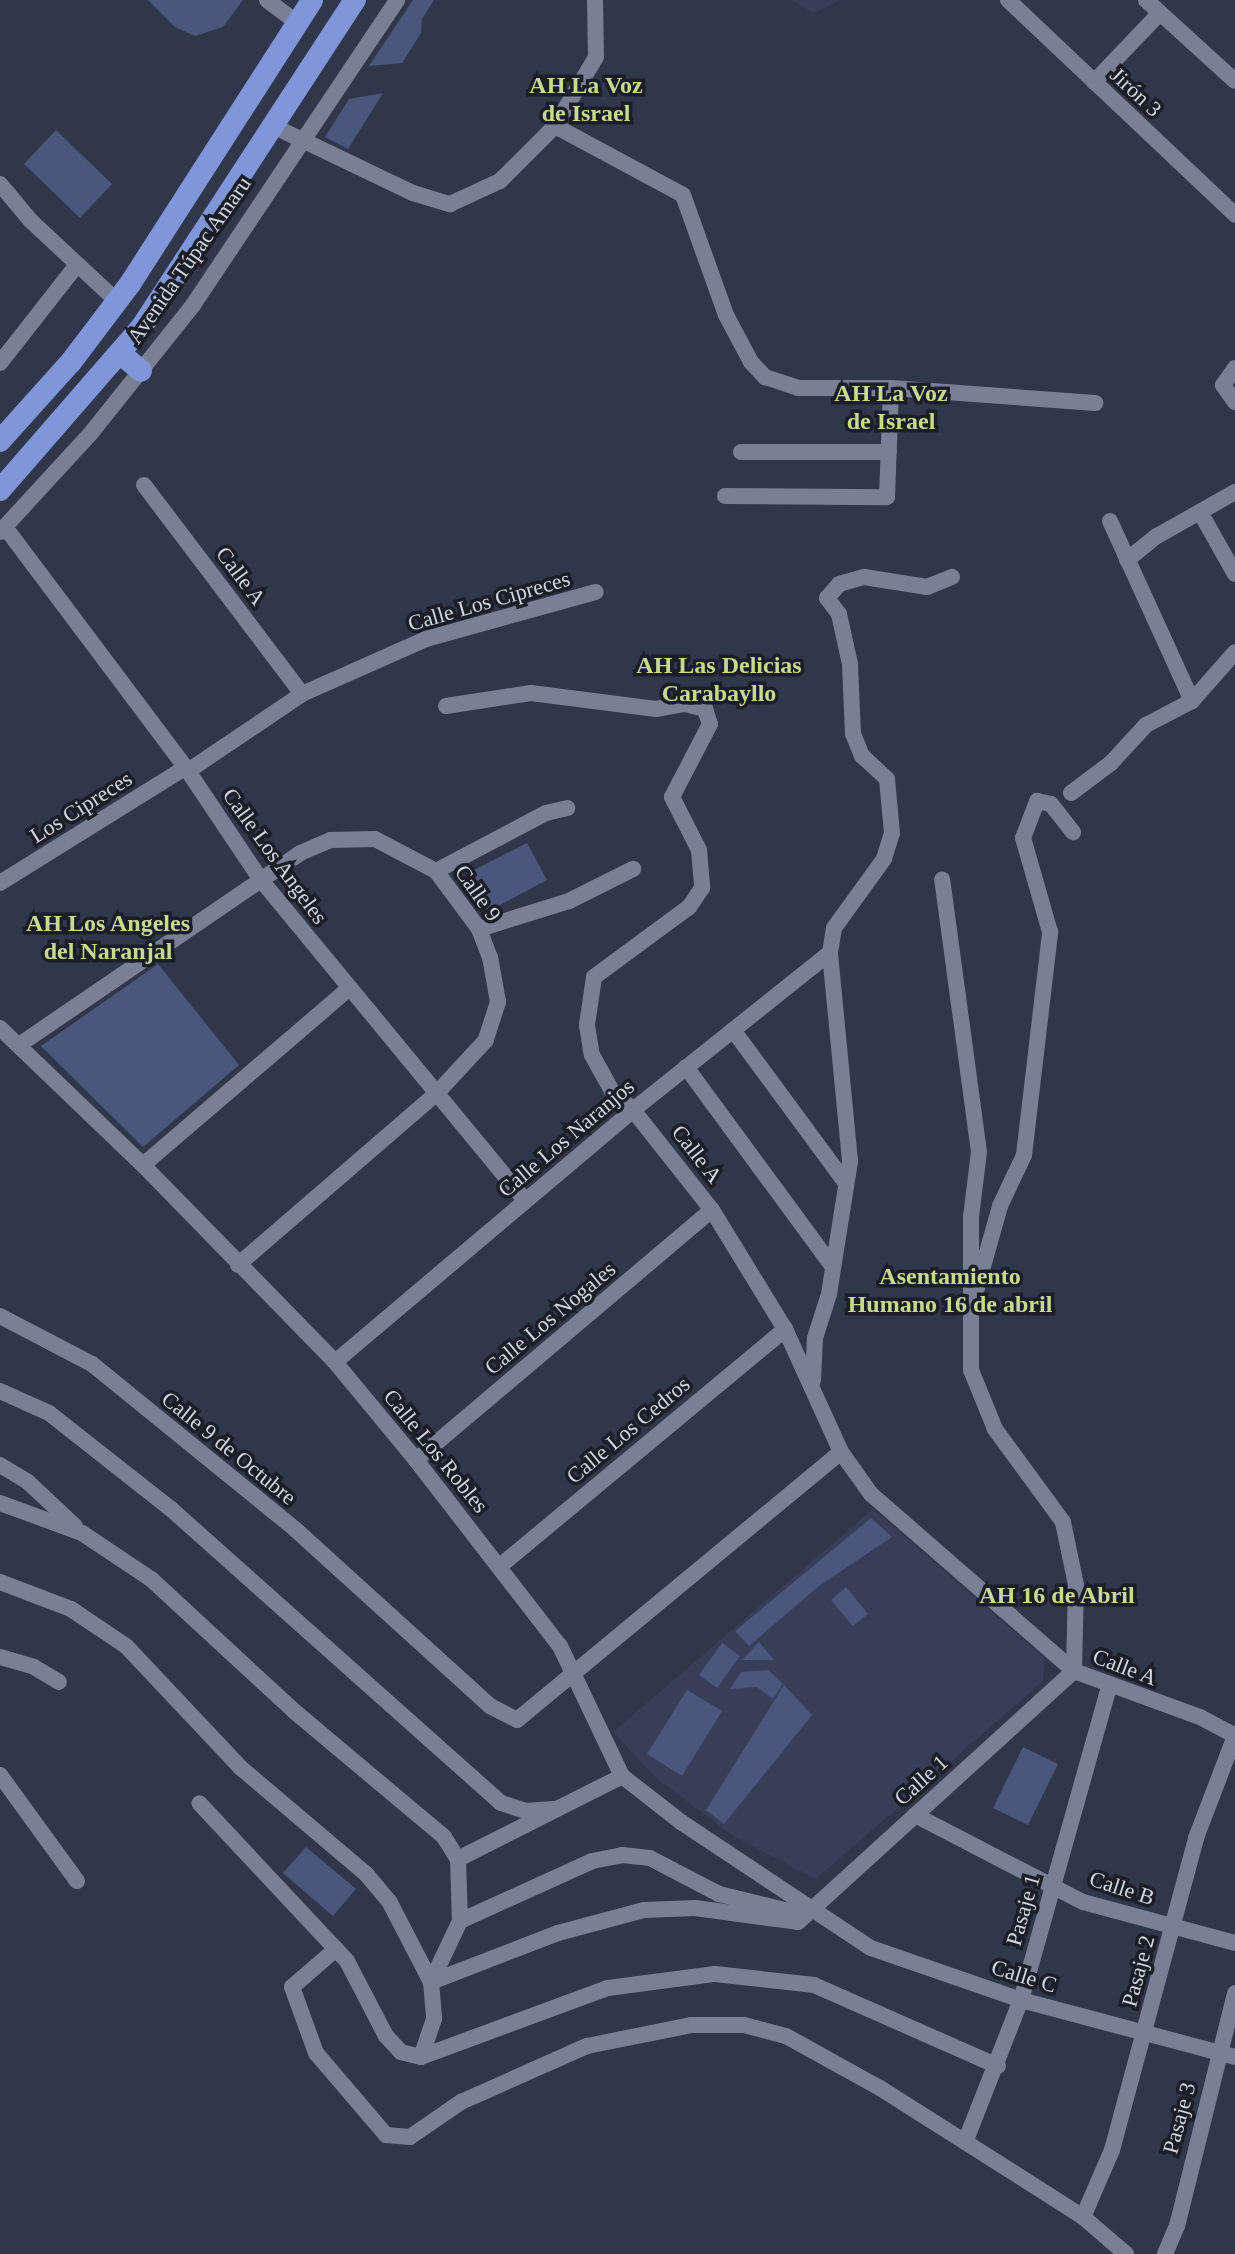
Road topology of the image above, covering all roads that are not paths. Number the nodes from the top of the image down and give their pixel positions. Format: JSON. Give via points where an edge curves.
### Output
{"nodes":[{"id":1,"x":267,"y":0,"type":"edge"},
{"id":2,"x":312,"y":0,"type":"edge"},
{"id":3,"x":355,"y":0,"type":"edge"},
{"id":4,"x":397,"y":0,"type":"edge"},
{"id":5,"x":595,"y":0,"type":"edge"},
{"id":6,"x":1008,"y":0,"type":"edge"},
{"id":7,"x":1146,"y":0,"type":"edge"},
{"id":8,"x":1159,"y":14,"type":"junction"},
{"id":9,"x":298,"y":23,"type":"junction"},
{"id":10,"x":1235,"y":81,"type":"edge"},
{"id":11,"x":1094,"y":82,"type":"junction"},
{"id":12,"x":273,"y":126,"type":"junction"},
{"id":13,"x":555,"y":126,"type":"junction"},
{"id":14,"x":303,"y":141,"type":"junction"},
{"id":15,"x":0,"y":184,"type":"edge"},
{"id":16,"x":1235,"y":215,"type":"edge"},
{"id":17,"x":76,"y":266,"type":"junction"},
{"id":18,"x":118,"y":302,"type":"junction"},
{"id":19,"x":121,"y":354,"type":"junction"},
{"id":20,"x":0,"y":363,"type":"edge"},
{"id":21,"x":1235,"y":368,"type":"edge"},
{"id":22,"x":141,"y":371,"type":"junction"},
{"id":23,"x":891,"y":388,"type":"junction"},
{"id":24,"x":1235,"y":402,"type":"edge"},
{"id":25,"x":1095,"y":403,"type":"dead end"},
{"id":26,"x":0,"y":441,"type":"edge"},
{"id":27,"x":741,"y":452,"type":"dead end"},
{"id":28,"x":889,"y":452,"type":"junction"},
{"id":29,"x":144,"y":485,"type":"dead end"},
{"id":30,"x":0,"y":490,"type":"edge"},
{"id":31,"x":1235,"y":492,"type":"edge"},
{"id":32,"x":725,"y":496,"type":"dead end"},
{"id":33,"x":1200,"y":512,"type":"junction"},
{"id":34,"x":1110,"y":521,"type":"dead end"},
{"id":35,"x":3,"y":530,"type":"edge"},
{"id":36,"x":1127,"y":560,"type":"junction"},
{"id":37,"x":1235,"y":574,"type":"edge"},
{"id":38,"x":952,"y":577,"type":"dead end"},
{"id":39,"x":596,"y":592,"type":"dead end"},
{"id":40,"x":1235,"y":652,"type":"edge"},
{"id":41,"x":302,"y":694,"type":"junction"},
{"id":42,"x":1192,"y":701,"type":"junction"},
{"id":43,"x":446,"y":706,"type":"dead end"},
{"id":44,"x":186,"y":769,"type":"junction"},
{"id":45,"x":1071,"y":793,"type":"dead end"},
{"id":46,"x":567,"y":808,"type":"dead end"},
{"id":47,"x":1073,"y":832,"type":"dead end"},
{"id":48,"x":633,"y":869,"type":"dead end"},
{"id":49,"x":436,"y":871,"type":"junction"},
{"id":50,"x":942,"y":879,"type":"dead end"},
{"id":51,"x":261,"y":880,"type":"junction"},
{"id":52,"x":0,"y":883,"type":"edge"},
{"id":53,"x":479,"y":929,"type":"junction"},
{"id":54,"x":830,"y":953,"type":"junction"},
{"id":55,"x":348,"y":989,"type":"junction"},
{"id":56,"x":0,"y":1028,"type":"edge"},
{"id":57,"x":733,"y":1030,"type":"junction"},
{"id":58,"x":19,"y":1045,"type":"junction"},
{"id":59,"x":686,"y":1067,"type":"junction"},
{"id":60,"x":437,"y":1093,"type":"junction"},
{"id":61,"x":633,"y":1110,"type":"junction"},
{"id":62,"x":143,"y":1165,"type":"junction"},
{"id":63,"x":846,"y":1183,"type":"junction"},
{"id":64,"x":525,"y":1200,"type":"junction"},
{"id":65,"x":712,"y":1210,"type":"junction"},
{"id":66,"x":238,"y":1265,"type":"junction"},
{"id":67,"x":833,"y":1267,"type":"junction"},
{"id":68,"x":971,"y":1310,"type":"junction"},
{"id":69,"x":0,"y":1316,"type":"edge"},
{"id":70,"x":785,"y":1329,"type":"junction"},
{"id":71,"x":335,"y":1362,"type":"junction"},
{"id":72,"x":813,"y":1381,"type":"junction"},
{"id":73,"x":0,"y":1391,"type":"edge"},
{"id":74,"x":841,"y":1452,"type":"junction"},
{"id":75,"x":416,"y":1460,"type":"junction"},
{"id":76,"x":0,"y":1465,"type":"edge"},
{"id":77,"x":0,"y":1503,"type":"edge"},
{"id":78,"x":82,"y":1533,"type":"junction"},
{"id":79,"x":500,"y":1566,"type":"junction"},
{"id":80,"x":0,"y":1582,"type":"edge"},
{"id":81,"x":0,"y":1657,"type":"edge"},
{"id":82,"x":1074,"y":1671,"type":"junction"},
{"id":83,"x":576,"y":1673,"type":"junction"},
{"id":84,"x":59,"y":1682,"type":"dead end"},
{"id":85,"x":1109,"y":1687,"type":"junction"},
{"id":86,"x":1235,"y":1736,"type":"edge"},
{"id":87,"x":0,"y":1775,"type":"edge"},
{"id":88,"x":622,"y":1776,"type":"junction"},
{"id":89,"x":199,"y":1803,"type":"dead end"},
{"id":90,"x":557,"y":1809,"type":"junction"},
{"id":91,"x":915,"y":1815,"type":"junction"},
{"id":92,"x":458,"y":1859,"type":"junction"},
{"id":93,"x":77,"y":1881,"type":"dead end"},
{"id":94,"x":1054,"y":1882,"type":"junction"},
{"id":95,"x":806,"y":1915,"type":"junction"},
{"id":96,"x":460,"y":1921,"type":"junction"},
{"id":97,"x":1173,"y":1927,"type":"junction"},
{"id":98,"x":1235,"y":1943,"type":"edge"},
{"id":99,"x":336,"y":1949,"type":"junction"},
{"id":100,"x":431,"y":1982,"type":"junction"},
{"id":101,"x":1235,"y":1993,"type":"edge"},
{"id":102,"x":1021,"y":2000,"type":"junction"},
{"id":103,"x":1144,"y":2032,"type":"junction"},
{"id":104,"x":1228,"y":2054,"type":"edge"},
{"id":105,"x":421,"y":2057,"type":"junction"},
{"id":106,"x":998,"y":2066,"type":"junction"},
{"id":107,"x":966,"y":2140,"type":"junction"},
{"id":108,"x":1083,"y":2217,"type":"junction"},
{"id":109,"x":1126,"y":2254,"type":"edge"},
{"id":110,"x":1165,"y":2254,"type":"edge"}],
"edges":[{"from":1,"to":9,"type":"street"},
{"from":2,"to":9,"type":"highway","name":"Avenida Túpac Amaru"},
{"from":3,"to":12,"type":"highway","name":"Avenida Túpac Amaru"},
{"from":4,"to":14,"type":"street","name":"Avenida Túpac Amaru"},
{"from":5,"to":13,"type":"street","via":[[596,57]]},
{"from":6,"to":11,"type":"street","name":"Jirón 3"},
{"from":7,"to":8,"type":"street"},
{"from":8,"to":10,"type":"street"},
{"from":8,"to":11,"type":"street"},
{"from":9,"to":18,"type":"highway","name":"Avenida Túpac Amaru"},
{"from":11,"to":16,"type":"street","name":"Jirón 3"},
{"from":12,"to":14,"type":"street"},
{"from":12,"to":19,"type":"highway","name":"Avenida Túpac Amaru"},
{"from":13,"to":14,"type":"street","via":[[500,181],[450,204],[413,193]]},
{"from":13,"to":23,"type":"street","via":[[683,195],[726,315],[765,377],[798,388]]},
{"from":14,"to":22,"type":"street","name":"Avenida Túpac Amaru"},
{"from":15,"to":17,"type":"street"},
{"from":17,"to":18,"type":"street"},
{"from":17,"to":20,"type":"street"},
{"from":18,"to":26,"type":"highway","name":"Avenida Túpac Amaru"},
{"from":19,"to":22,"type":"highway"},
{"from":19,"to":30,"type":"highway","name":"Avenida Túpac Amaru"},
{"from":21,"to":24,"type":"street","via":[[1223,385]]},
{"from":22,"to":35,"type":"street","name":"Avenida Túpac Amaru"},
{"from":23,"to":25,"type":"street"},
{"from":23,"to":28,"type":"street"},
{"from":27,"to":28,"type":"street"},
{"from":28,"to":32,"type":"street","via":[[887,497]]},
{"from":29,"to":41,"type":"street","name":"Calle A"},
{"from":31,"to":33,"type":"street"},
{"from":33,"to":36,"type":"street"},
{"from":33,"to":37,"type":"street"},
{"from":34,"to":36,"type":"street"},
{"from":35,"to":44,"type":"street","name":"Calle Los Angeles"},
{"from":36,"to":42,"type":"street"},
{"from":38,"to":54,"type":"street","via":[[927,587],[864,577],[839,584],[827,598],[839,614],[850,664],[853,734],[862,756],[887,779],[892,833],[884,859],[834,928]]},
{"from":39,"to":41,"type":"street","name":"Calle Los Cipreces","via":[[426,639]]},
{"from":40,"to":42,"type":"street"},
{"from":41,"to":44,"type":"street","name":"Calle Los Cipreces"},
{"from":42,"to":45,"type":"street","via":[[1146,725],[1111,763]]},
{"from":43,"to":61,"type":"street","name":"Calle A","via":[[531,693],[656,709],[696,705],[710,716],[672,797],[699,850],[702,888],[689,907],[594,977],[589,991],[592,1055],[612,1091]]},
{"from":44,"to":51,"type":"street","name":"Calle Los Angeles"},
{"from":44,"to":52,"type":"street","name":"Los Cipreces"},
{"from":46,"to":49,"type":"street","via":[[546,813]]},
{"from":47,"to":68,"type":"street","via":[[1051,804],[1037,801],[1023,838],[1050,932],[1024,1155],[1000,1206]]},
{"from":48,"to":53,"type":"street","via":[[569,901]]},
{"from":49,"to":51,"type":"street","name":"Calle 9","via":[[397,847],[352,837],[300,853]]},
{"from":49,"to":53,"type":"street","name":"Calle 9"},
{"from":50,"to":68,"type":"street","via":[[979,1152],[971,1217]]},
{"from":51,"to":55,"type":"street","name":"Calle Los Angeles"},
{"from":51,"to":58,"type":"street","name":"Calle 9"},
{"from":53,"to":60,"type":"street","name":"Calle 9","via":[[497,980],[494,1022],[472,1060]]},
{"from":54,"to":57,"type":"street","name":"Calle Los Naranjos"},
{"from":54,"to":63,"type":"street","via":[[850,1161]]},
{"from":55,"to":60,"type":"street","name":"Calle Los Angeles"},
{"from":55,"to":62,"type":"street"},
{"from":56,"to":58,"type":"street","name":"Calle Los Robles"},
{"from":57,"to":59,"type":"street","name":"Calle Los Naranjos"},
{"from":57,"to":63,"type":"street"},
{"from":58,"to":62,"type":"street","name":"Calle Los Robles"},
{"from":59,"to":61,"type":"street","name":"Calle Los Naranjos"},
{"from":59,"to":67,"type":"street"},
{"from":60,"to":64,"type":"street","name":"Calle Los Angeles"},
{"from":60,"to":66,"type":"street","name":"Calle 9"},
{"from":61,"to":64,"type":"street","name":"Calle Los Naranjos"},
{"from":61,"to":65,"type":"street","name":"Calle A"},
{"from":62,"to":66,"type":"street","name":"Calle Los Robles"},
{"from":63,"to":67,"type":"street"},
{"from":64,"to":71,"type":"street","name":"Calle Los Naranjos"},
{"from":65,"to":70,"type":"street","name":"Calle A"},
{"from":65,"to":75,"type":"street","name":"Calle Los Nogales"},
{"from":66,"to":71,"type":"street","name":"Calle Los Robles"},
{"from":67,"to":72,"type":"street","via":[[815,1338]]},
{"from":68,"to":82,"type":"street","via":[[971,1370],[995,1429],[1063,1522],[1076,1585]]},
{"from":69,"to":83,"type":"street","name":"Calle 9 de Octubre","via":[[92,1364],[296,1530],[490,1706],[517,1720]]},
{"from":70,"to":72,"type":"street","name":"Calle A"},
{"from":70,"to":79,"type":"street","name":"Calle Los Cedros"},
{"from":71,"to":75,"type":"street","name":"Calle Los Robles"},
{"from":72,"to":74,"type":"street","name":"Calle A"},
{"from":73,"to":90,"type":"street","via":[[49,1413],[171,1509],[501,1803],[525,1811]]},
{"from":74,"to":82,"type":"street","name":"Calle A","via":[[871,1494]]},
{"from":74,"to":83,"type":"street"},
{"from":75,"to":79,"type":"street","name":"Calle Los Robles"},
{"from":76,"to":78,"type":"street","via":[[28,1482]]},
{"from":77,"to":78,"type":"street"},
{"from":78,"to":92,"type":"street","via":[[151,1579],[294,1711],[444,1837]]},
{"from":79,"to":83,"type":"street","name":"Calle Los Robles"},
{"from":80,"to":100,"type":"street","via":[[71,1609],[126,1646],[241,1768],[367,1875],[389,1901]]},
{"from":81,"to":84,"type":"street","via":[[34,1667]]},
{"from":82,"to":85,"type":"street","name":"Calle A"},
{"from":82,"to":91,"type":"street","name":"Calle 1"},
{"from":83,"to":88,"type":"street","name":"Calle Los Robles"},
{"from":85,"to":86,"type":"street","name":"Calle A","via":[[1200,1717]]},
{"from":85,"to":94,"type":"street","name":"Pasaje 1"},
{"from":86,"to":97,"type":"street","name":"Pasaje 2","via":[[1196,1838]]},
{"from":87,"to":93,"type":"street"},
{"from":88,"to":90,"type":"street"},
{"from":88,"to":95,"type":"street","name":"Calle Los Robles"},
{"from":89,"to":99,"type":"street"},
{"from":90,"to":92,"type":"street"},
{"from":91,"to":94,"type":"street","name":"Calle B"},
{"from":91,"to":95,"type":"street","name":"Calle 1"},
{"from":92,"to":96,"type":"street"},
{"from":94,"to":97,"type":"street","name":"Calle B","via":[[1083,1902]]},
{"from":94,"to":102,"type":"street","name":"Pasaje 1"},
{"from":95,"to":96,"type":"street","via":[[719,1894],[650,1858],[622,1855],[592,1861]]},
{"from":95,"to":100,"type":"street","via":[[644,1910],[558,1933]]},
{"from":95,"to":102,"type":"street","name":"Calle C","via":[[871,1948]]},
{"from":96,"to":100,"type":"street"},
{"from":97,"to":98,"type":"street","name":"Calle B"},
{"from":97,"to":103,"type":"street","name":"Pasaje 2"},
{"from":99,"to":105,"type":"street","via":[[386,2036],[401,2052]]},
{"from":99,"to":107,"type":"street","via":[[292,1987],[316,2053],[386,2135],[410,2137],[461,2102],[587,2046],[704,2025],[744,2025],[786,2036]]},
{"from":100,"to":105,"type":"street","via":[[434,2019]]},
{"from":101,"to":104,"type":"street","name":"Pasaje 3"},
{"from":102,"to":103,"type":"street","name":"Calle C"},
{"from":102,"to":106,"type":"street","name":"Pasaje 1"},
{"from":103,"to":104,"type":"street","name":"Calle C"},
{"from":103,"to":108,"type":"street","name":"Pasaje 2","via":[[1112,2150]]},
{"from":104,"to":110,"type":"street","name":"Pasaje 3"},
{"from":105,"to":106,"type":"street","via":[[608,1988],[715,1974],[814,1985]]},
{"from":106,"to":107,"type":"street","name":"Pasaje 1"},
{"from":107,"to":108,"type":"street"},
{"from":108,"to":109,"type":"street"}]}
